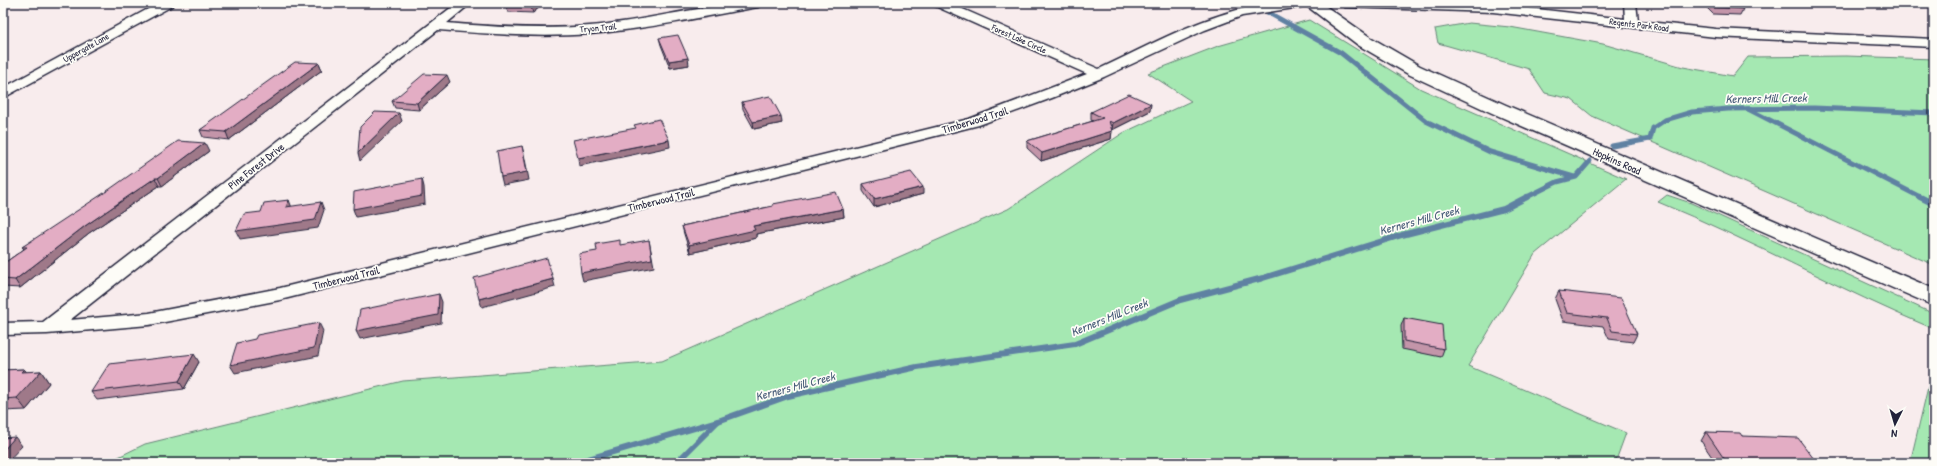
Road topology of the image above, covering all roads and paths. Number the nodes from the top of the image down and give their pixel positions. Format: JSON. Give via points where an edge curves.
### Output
{"nodes":[{"id":1,"x":168,"y":3,"type":"edge"},
{"id":2,"x":465,"y":3,"type":"edge"},
{"id":3,"x":758,"y":3,"type":"edge"},
{"id":4,"x":939,"y":3,"type":"edge"},
{"id":5,"x":1301,"y":3,"type":"edge"},
{"id":6,"x":1311,"y":3,"type":"edge"},
{"id":7,"x":1345,"y":3,"type":"edge"},
{"id":8,"x":1630,"y":3,"type":"edge"},
{"id":9,"x":1632,"y":23,"type":"junction"},
{"id":10,"x":436,"y":26,"type":"junction"},
{"id":11,"x":1934,"y":43,"type":"edge"},
{"id":12,"x":1099,"y":74,"type":"junction"},
{"id":13,"x":3,"y":94,"type":"edge"},
{"id":14,"x":1934,"y":298,"type":"edge"},
{"id":15,"x":47,"y":328,"type":"junction"},
{"id":16,"x":3,"y":329,"type":"edge"}],
"edges":[{"from":1,"to":13,"type":"street","name":"Uppergate Lane"},
{"from":2,"to":10,"type":"street","name":"Pine Forest Drive"},
{"from":3,"to":10,"type":"street","name":"Tryon Trail","via":[[654,22],[589,30],[515,32]]},
{"from":4,"to":12,"type":"street","name":"Forest Lake Circle"},
{"from":5,"to":12,"type":"street","name":"Timberwood Trail","via":[[1240,13],[1201,27]]},
{"from":6,"to":14,"type":"main road","name":"Hopkins Road","via":[[1364,41],[1414,70]]},
{"from":7,"to":9,"type":"street","name":"Regents Park Road","via":[[1493,8]]},
{"from":8,"to":9,"type":"street"},
{"from":9,"to":11,"type":"street","name":"Regents Park Road","via":[[1716,33]]},
{"from":10,"to":15,"type":"street","name":"Pine Forest Drive"},
{"from":12,"to":15,"type":"street","name":"Timberwood Trail","via":[[974,122],[280,294],[149,319]]},
{"from":15,"to":16,"type":"street","name":"Timberwood Trail"}]}
